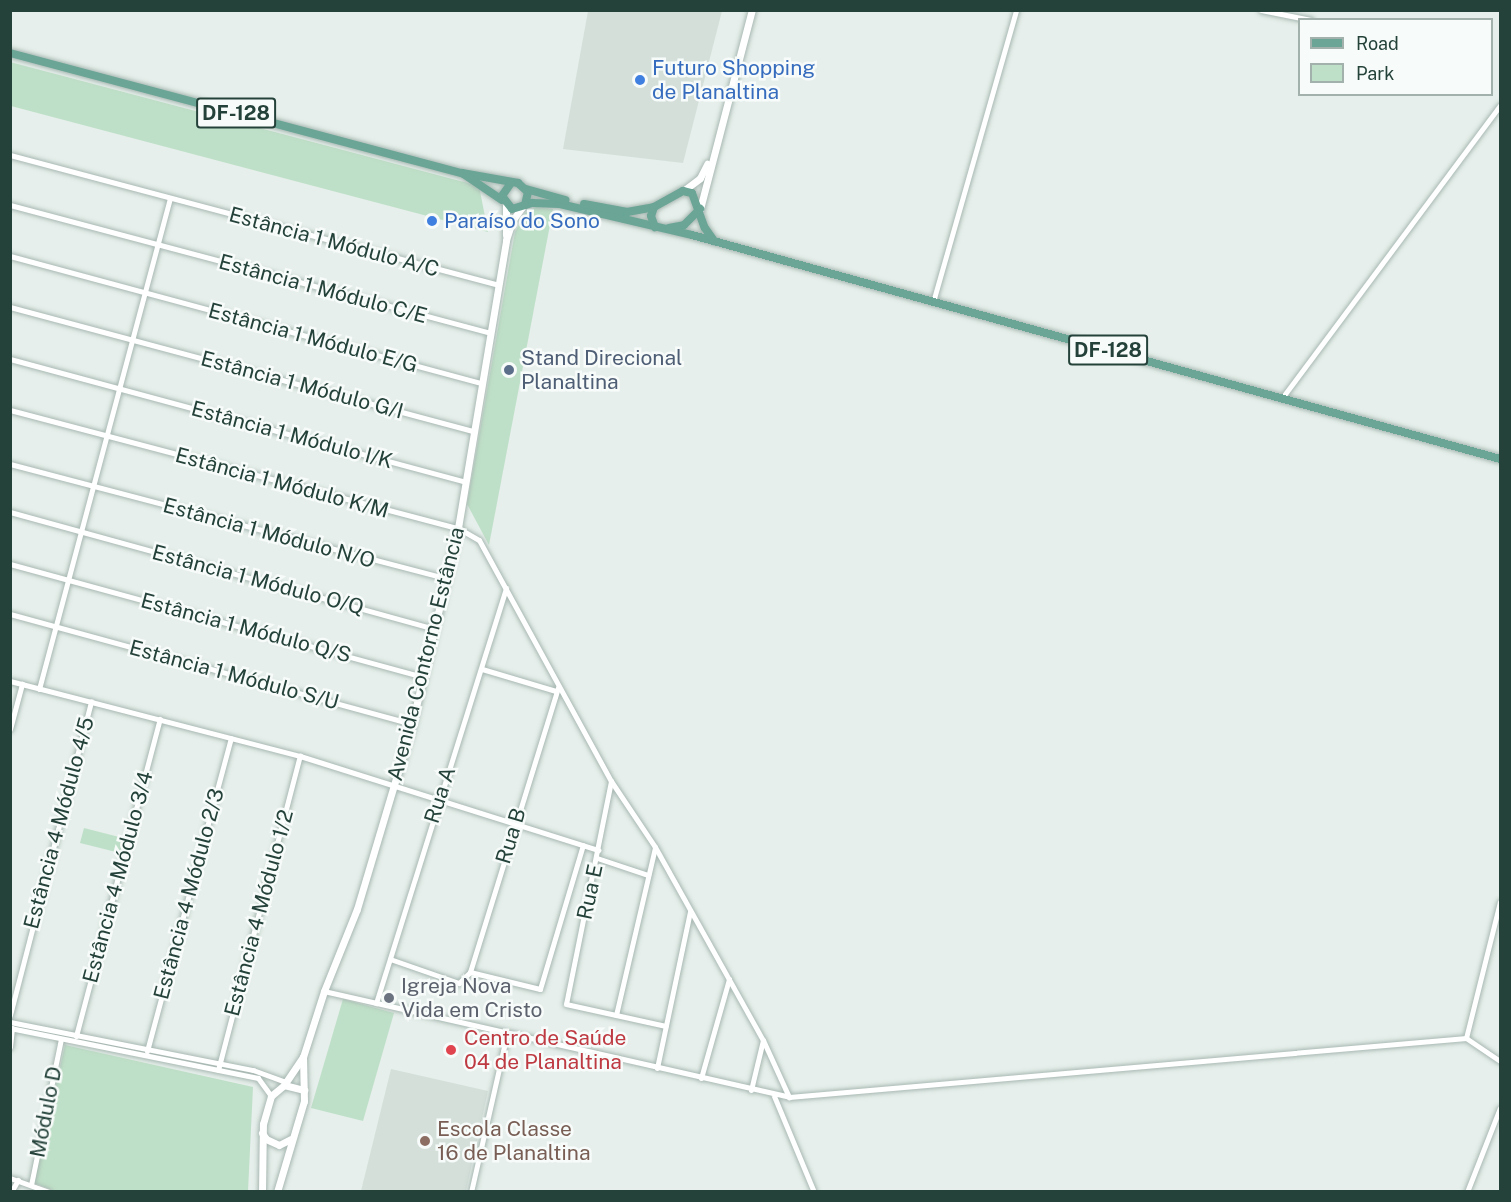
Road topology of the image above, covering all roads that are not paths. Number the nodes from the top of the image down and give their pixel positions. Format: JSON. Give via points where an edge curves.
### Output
{"nodes":[{"id":1,"x":752,"y":10,"type":"edge"},
{"id":2,"x":1016,"y":10,"type":"edge"},
{"id":3,"x":1261,"y":10,"type":"edge"},
{"id":4,"x":1301,"y":18,"type":"edge"},
{"id":5,"x":10,"y":52,"type":"edge"},
{"id":6,"x":1500,"y":105,"type":"edge"},
{"id":7,"x":712,"y":154,"type":"junction"},
{"id":8,"x":10,"y":155,"type":"edge"},
{"id":9,"x":462,"y":173,"type":"junction"},
{"id":10,"x":511,"y":183,"type":"junction"},
{"id":11,"x":526,"y":189,"type":"junction"},
{"id":12,"x":683,"y":191,"type":"junction"},
{"id":13,"x":170,"y":198,"type":"junction"},
{"id":14,"x":504,"y":203,"type":"junction"},
{"id":15,"x":10,"y":205,"type":"edge"},
{"id":16,"x":523,"y":206,"type":"junction"},
{"id":17,"x":654,"y":207,"type":"junction"},
{"id":18,"x":699,"y":209,"type":"junction"},
{"id":19,"x":658,"y":227,"type":"junction"},
{"id":20,"x":506,"y":240,"type":"junction"},
{"id":21,"x":715,"y":241,"type":"junction"},
{"id":22,"x":157,"y":244,"type":"junction"},
{"id":23,"x":10,"y":256,"type":"edge"},
{"id":24,"x":499,"y":285,"type":"junction"},
{"id":25,"x":145,"y":293,"type":"junction"},
{"id":26,"x":933,"y":302,"type":"junction"},
{"id":27,"x":10,"y":307,"type":"edge"},
{"id":28,"x":490,"y":333,"type":"junction"},
{"id":29,"x":132,"y":339,"type":"junction"},
{"id":30,"x":10,"y":358,"type":"edge"},
{"id":31,"x":481,"y":383,"type":"junction"},
{"id":32,"x":119,"y":387,"type":"junction"},
{"id":33,"x":1282,"y":398,"type":"junction"},
{"id":34,"x":10,"y":410,"type":"edge"},
{"id":35,"x":472,"y":431,"type":"junction"},
{"id":36,"x":106,"y":435,"type":"junction"},
{"id":37,"x":1500,"y":459,"type":"edge"},
{"id":38,"x":10,"y":464,"type":"edge"},
{"id":39,"x":466,"y":482,"type":"junction"},
{"id":40,"x":92,"y":487,"type":"junction"},
{"id":41,"x":10,"y":512,"type":"edge"},
{"id":42,"x":458,"y":528,"type":"junction"},
{"id":43,"x":81,"y":531,"type":"junction"},
{"id":44,"x":10,"y":564,"type":"edge"},
{"id":45,"x":68,"y":579,"type":"junction"},
{"id":46,"x":447,"y":579,"type":"junction"},
{"id":47,"x":507,"y":588,"type":"junction"},
{"id":48,"x":10,"y":614,"type":"edge"},
{"id":49,"x":56,"y":626,"type":"junction"},
{"id":50,"x":435,"y":629,"type":"junction"},
{"id":51,"x":482,"y":669,"type":"junction"},
{"id":52,"x":423,"y":677,"type":"junction"},
{"id":53,"x":10,"y":681,"type":"edge"},
{"id":54,"x":22,"y":684,"type":"junction"},
{"id":55,"x":39,"y":689,"type":"junction"},
{"id":56,"x":557,"y":689,"type":"junction"},
{"id":57,"x":91,"y":701,"type":"junction"},
{"id":58,"x":160,"y":719,"type":"junction"},
{"id":59,"x":412,"y":724,"type":"junction"},
{"id":60,"x":10,"y":729,"type":"edge"},
{"id":61,"x":231,"y":738,"type":"junction"},
{"id":62,"x":300,"y":756,"type":"junction"},
{"id":63,"x":611,"y":781,"type":"junction"},
{"id":64,"x":393,"y":784,"type":"junction"},
{"id":65,"x":438,"y":798,"type":"junction"},
{"id":66,"x":515,"y":822,"type":"junction"},
{"id":67,"x":583,"y":845,"type":"junction"},
{"id":68,"x":655,"y":847,"type":"junction"},
{"id":69,"x":599,"y":850,"type":"junction"},
{"id":70,"x":597,"y":858,"type":"junction"},
{"id":71,"x":648,"y":874,"type":"junction"},
{"id":72,"x":1500,"y":902,"type":"edge"},
{"id":73,"x":690,"y":910,"type":"junction"},
{"id":74,"x":1499,"y":913,"type":"edge"},
{"id":75,"x":390,"y":959,"type":"junction"},
{"id":76,"x":470,"y":972,"type":"junction"},
{"id":77,"x":729,"y":979,"type":"junction"},
{"id":78,"x":324,"y":991,"type":"junction"},
{"id":79,"x":376,"y":1003,"type":"junction"},
{"id":80,"x":10,"y":1015,"type":"edge"},
{"id":81,"x":616,"y":1015,"type":"junction"},
{"id":82,"x":11,"y":1026,"type":"edge"},
{"id":83,"x":666,"y":1026,"type":"junction"},
{"id":84,"x":507,"y":1033,"type":"junction"},
{"id":85,"x":76,"y":1036,"type":"junction"},
{"id":86,"x":1466,"y":1038,"type":"junction"},
{"id":87,"x":61,"y":1039,"type":"junction"},
{"id":88,"x":763,"y":1040,"type":"junction"},
{"id":89,"x":10,"y":1047,"type":"edge"},
{"id":90,"x":147,"y":1051,"type":"junction"},
{"id":91,"x":303,"y":1057,"type":"junction"},
{"id":92,"x":1500,"y":1061,"type":"edge"},
{"id":93,"x":219,"y":1067,"type":"junction"},
{"id":94,"x":657,"y":1068,"type":"junction"},
{"id":95,"x":700,"y":1078,"type":"junction"},
{"id":96,"x":284,"y":1085,"type":"junction"},
{"id":97,"x":304,"y":1090,"type":"junction"},
{"id":98,"x":751,"y":1090,"type":"junction"},
{"id":99,"x":271,"y":1096,"type":"junction"},
{"id":100,"x":774,"y":1096,"type":"junction"},
{"id":101,"x":789,"y":1097,"type":"junction"},
{"id":102,"x":1500,"y":1108,"type":"edge"},
{"id":103,"x":262,"y":1133,"type":"junction"},
{"id":104,"x":291,"y":1139,"type":"junction"},
{"id":105,"x":10,"y":1178,"type":"edge"},
{"id":106,"x":18,"y":1180,"type":"junction"},
{"id":107,"x":31,"y":1185,"type":"junction"},
{"id":108,"x":11,"y":1191,"type":"edge"},
{"id":109,"x":49,"y":1191,"type":"edge"},
{"id":110,"x":262,"y":1191,"type":"edge"},
{"id":111,"x":277,"y":1191,"type":"edge"},
{"id":112,"x":471,"y":1191,"type":"edge"},
{"id":113,"x":814,"y":1191,"type":"edge"},
{"id":114,"x":1467,"y":1191,"type":"edge"}],
"edges":[{"from":1,"to":7,"type":"street"},
{"from":2,"to":26,"type":"street"},
{"from":3,"to":4,"type":"street"},
{"from":5,"to":9,"type":"main road","name":"DF-128","number":"DF-128"},
{"from":6,"to":33,"type":"street"},
{"from":7,"to":12,"type":"street","via":[[700,177]]},
{"from":7,"to":18,"type":"street"},
{"from":8,"to":13,"type":"street","name":"Estância 1 Módulo A/C"},
{"from":9,"to":10,"type":"main road","name":"DF-128","number":"DF-128"},
{"from":9,"to":14,"type":"main road","name":"DF-128","number":"DF-128"},
{"from":10,"to":11,"type":"main road","number":"DF-128"},
{"from":10,"to":14,"type":"main road","via":[[503,190]]},
{"from":11,"to":16,"type":"main road"},
{"from":11,"to":17,"type":"main road","number":"DF-128","via":[[610,210],[627,212]]},
{"from":12,"to":17,"type":"main road","number":"DF-128"},
{"from":12,"to":18,"type":"main road","via":[[695,195]]},
{"from":13,"to":22,"type":"street"},
{"from":13,"to":24,"type":"street","name":"Estância 1 Módulo A/C"},
{"from":14,"to":16,"type":"main road","number":"DF-128"},
{"from":14,"to":20,"type":"street","name":"Avenida Contorno Estância"},
{"from":15,"to":22,"type":"street","name":"Estância 1 Módulo C/E"},
{"from":16,"to":19,"type":"main road","name":"DF-128","number":"DF-128","via":[[560,204]]},
{"from":16,"to":20,"type":"street","name":"Avenida Contorno Estância","via":[[512,221]]},
{"from":17,"to":19,"type":"main road","via":[[651,216]]},
{"from":18,"to":19,"type":"main road","via":[[684,225]]},
{"from":18,"to":21,"type":"main road"},
{"from":19,"to":21,"type":"main road","name":"DF-128","number":"DF-128"},
{"from":20,"to":24,"type":"street","name":"Avenida Contorno Estância"},
{"from":21,"to":26,"type":"main road","name":"DF-128","number":"DF-128"},
{"from":22,"to":25,"type":"street"},
{"from":22,"to":28,"type":"street","name":"Estância 1 Módulo C/E"},
{"from":23,"to":25,"type":"street","name":"Estância 1 Módulo E/G"},
{"from":24,"to":28,"type":"street","name":"Avenida Contorno Estância"},
{"from":25,"to":29,"type":"street"},
{"from":25,"to":31,"type":"street","name":"Estância 1 Módulo E/G"},
{"from":26,"to":33,"type":"main road","name":"DF-128","number":"DF-128"},
{"from":27,"to":29,"type":"street","name":"Estância 1 Módulo G/I"},
{"from":28,"to":31,"type":"street","name":"Avenida Contorno Estância"},
{"from":29,"to":32,"type":"street"},
{"from":29,"to":35,"type":"street","name":"Estância 1 Módulo G/I"},
{"from":30,"to":32,"type":"street","name":"Estância 1 Módulo I/K"},
{"from":31,"to":35,"type":"street","name":"Avenida Contorno Estância"},
{"from":32,"to":36,"type":"street"},
{"from":32,"to":39,"type":"street","name":"Estância 1 Módulo I/K"},
{"from":33,"to":37,"type":"main road","name":"DF-128","number":"DF-128"},
{"from":34,"to":36,"type":"street","name":"Estância 1 Módulo K/M"},
{"from":35,"to":39,"type":"street","name":"Avenida Contorno Estância"},
{"from":36,"to":40,"type":"street"},
{"from":36,"to":42,"type":"street","name":"Estância 1 Módulo K/M"},
{"from":38,"to":40,"type":"street","name":"Estância 1 Módulo N/O"},
{"from":39,"to":42,"type":"street","name":"Avenida Contorno Estância"},
{"from":40,"to":43,"type":"street"},
{"from":40,"to":46,"type":"street","name":"Estância 1 Módulo N/O"},
{"from":41,"to":43,"type":"street","name":"Estância 1 Módulo O/Q"},
{"from":42,"to":46,"type":"street","name":"Avenida Contorno Estância"},
{"from":42,"to":47,"type":"street","via":[[479,540]]},
{"from":43,"to":45,"type":"street"},
{"from":43,"to":50,"type":"street","name":"Estância 1 Módulo O/Q"},
{"from":44,"to":45,"type":"street","name":"Estância 1 Módulo Q/S"},
{"from":45,"to":49,"type":"street"},
{"from":45,"to":52,"type":"street","name":"Estância 1 Módulo Q/S"},
{"from":46,"to":50,"type":"street","name":"Avenida Contorno Estância"},
{"from":47,"to":51,"type":"street","name":"Rua A"},
{"from":47,"to":56,"type":"street"},
{"from":48,"to":49,"type":"street","name":"Estância 1 Módulo S/U"},
{"from":49,"to":55,"type":"street"},
{"from":49,"to":59,"type":"street","name":"Estância 1 Módulo S/U"},
{"from":50,"to":52,"type":"street","name":"Avenida Contorno Estância"},
{"from":51,"to":56,"type":"street"},
{"from":51,"to":65,"type":"street","name":"Rua A"},
{"from":52,"to":59,"type":"street","name":"Avenida Contorno Estância"},
{"from":53,"to":54,"type":"street"},
{"from":54,"to":55,"type":"street"},
{"from":54,"to":60,"type":"street"},
{"from":55,"to":57,"type":"street"},
{"from":56,"to":63,"type":"street"},
{"from":56,"to":66,"type":"street","name":"Rua B"},
{"from":57,"to":58,"type":"street"},
{"from":57,"to":80,"type":"street","name":"Estância 4 Módulo 4/5"},
{"from":58,"to":61,"type":"street"},
{"from":58,"to":85,"type":"street","name":"Estância 4 Módulo 3/4"},
{"from":59,"to":64,"type":"street","name":"Avenida Contorno Estância"},
{"from":61,"to":62,"type":"street"},
{"from":61,"to":90,"type":"street","name":"Estância 4 Módulo 2/3"},
{"from":62,"to":64,"type":"street"},
{"from":62,"to":93,"type":"street","name":"Estância 4 Módulo 1/2"},
{"from":63,"to":68,"type":"street"},
{"from":63,"to":69,"type":"street","name":"Rua E"},
{"from":64,"to":65,"type":"street"},
{"from":64,"to":78,"type":"street","name":"Avenida Contorno Estância","via":[[357,909]]},
{"from":65,"to":66,"type":"street"},
{"from":65,"to":75,"type":"street","name":"Rua A"},
{"from":66,"to":67,"type":"street"},
{"from":66,"to":76,"type":"street","name":"Rua B"},
{"from":67,"to":69,"type":"street"},
{"from":67,"to":76,"type":"street","via":[[540,989]]},
{"from":68,"to":71,"type":"street"},
{"from":68,"to":73,"type":"street"},
{"from":69,"to":70,"type":"street","name":"Rua E"},
{"from":70,"to":71,"type":"street"},
{"from":70,"to":81,"type":"street","name":"Rua E","via":[[566,1004]]},
{"from":71,"to":81,"type":"street"},
{"from":72,"to":74,"type":"street"},
{"from":73,"to":77,"type":"street"},
{"from":73,"to":83,"type":"street"},
{"from":74,"to":86,"type":"street"},
{"from":75,"to":76,"type":"street","name":"Rua B","via":[[459,983]]},
{"from":75,"to":79,"type":"street","name":"Rua A"},
{"from":77,"to":88,"type":"street"},
{"from":77,"to":95,"type":"street"},
{"from":78,"to":79,"type":"street"},
{"from":78,"to":91,"type":"street","name":"Avenida Contorno Estância"},
{"from":79,"to":84,"type":"street"},
{"from":81,"to":83,"type":"street"},
{"from":82,"to":85,"type":"street"},
{"from":82,"to":87,"type":"street"},
{"from":82,"to":89,"type":"street"},
{"from":83,"to":94,"type":"street"},
{"from":84,"to":94,"type":"street"},
{"from":84,"to":112,"type":"street"},
{"from":85,"to":87,"type":"street"},
{"from":85,"to":90,"type":"street"},
{"from":86,"to":92,"type":"street"},
{"from":86,"to":101,"type":"street"},
{"from":87,"to":93,"type":"street"},
{"from":87,"to":107,"type":"street","name":"Módulo D"},
{"from":88,"to":98,"type":"street"},
{"from":88,"to":101,"type":"street"},
{"from":90,"to":93,"type":"street"},
{"from":91,"to":96,"type":"street","name":"Avenida Contorno Estância"},
{"from":91,"to":97,"type":"street","name":"Avenida Contorno Estância"},
{"from":93,"to":96,"type":"street","via":[[253,1070],[284,1081]]},
{"from":93,"to":99,"type":"street","via":[[258,1078]]},
{"from":94,"to":95,"type":"street"},
{"from":95,"to":98,"type":"street"},
{"from":96,"to":97,"type":"street"},
{"from":96,"to":99,"type":"street","name":"Avenida Contorno Estância"},
{"from":97,"to":104,"type":"street","name":"Avenida Contorno Estância"},
{"from":98,"to":100,"type":"street"},
{"from":99,"to":103,"type":"street"},
{"from":100,"to":101,"type":"street"},
{"from":100,"to":113,"type":"street"},
{"from":102,"to":114,"type":"street"},
{"from":103,"to":104,"type":"street","via":[[279,1145]]},
{"from":103,"to":110,"type":"street"},
{"from":104,"to":111,"type":"street","name":"Avenida Contorno Estância"},
{"from":105,"to":106,"type":"street"},
{"from":106,"to":107,"type":"street"},
{"from":106,"to":108,"type":"street"},
{"from":107,"to":109,"type":"street"}]}
